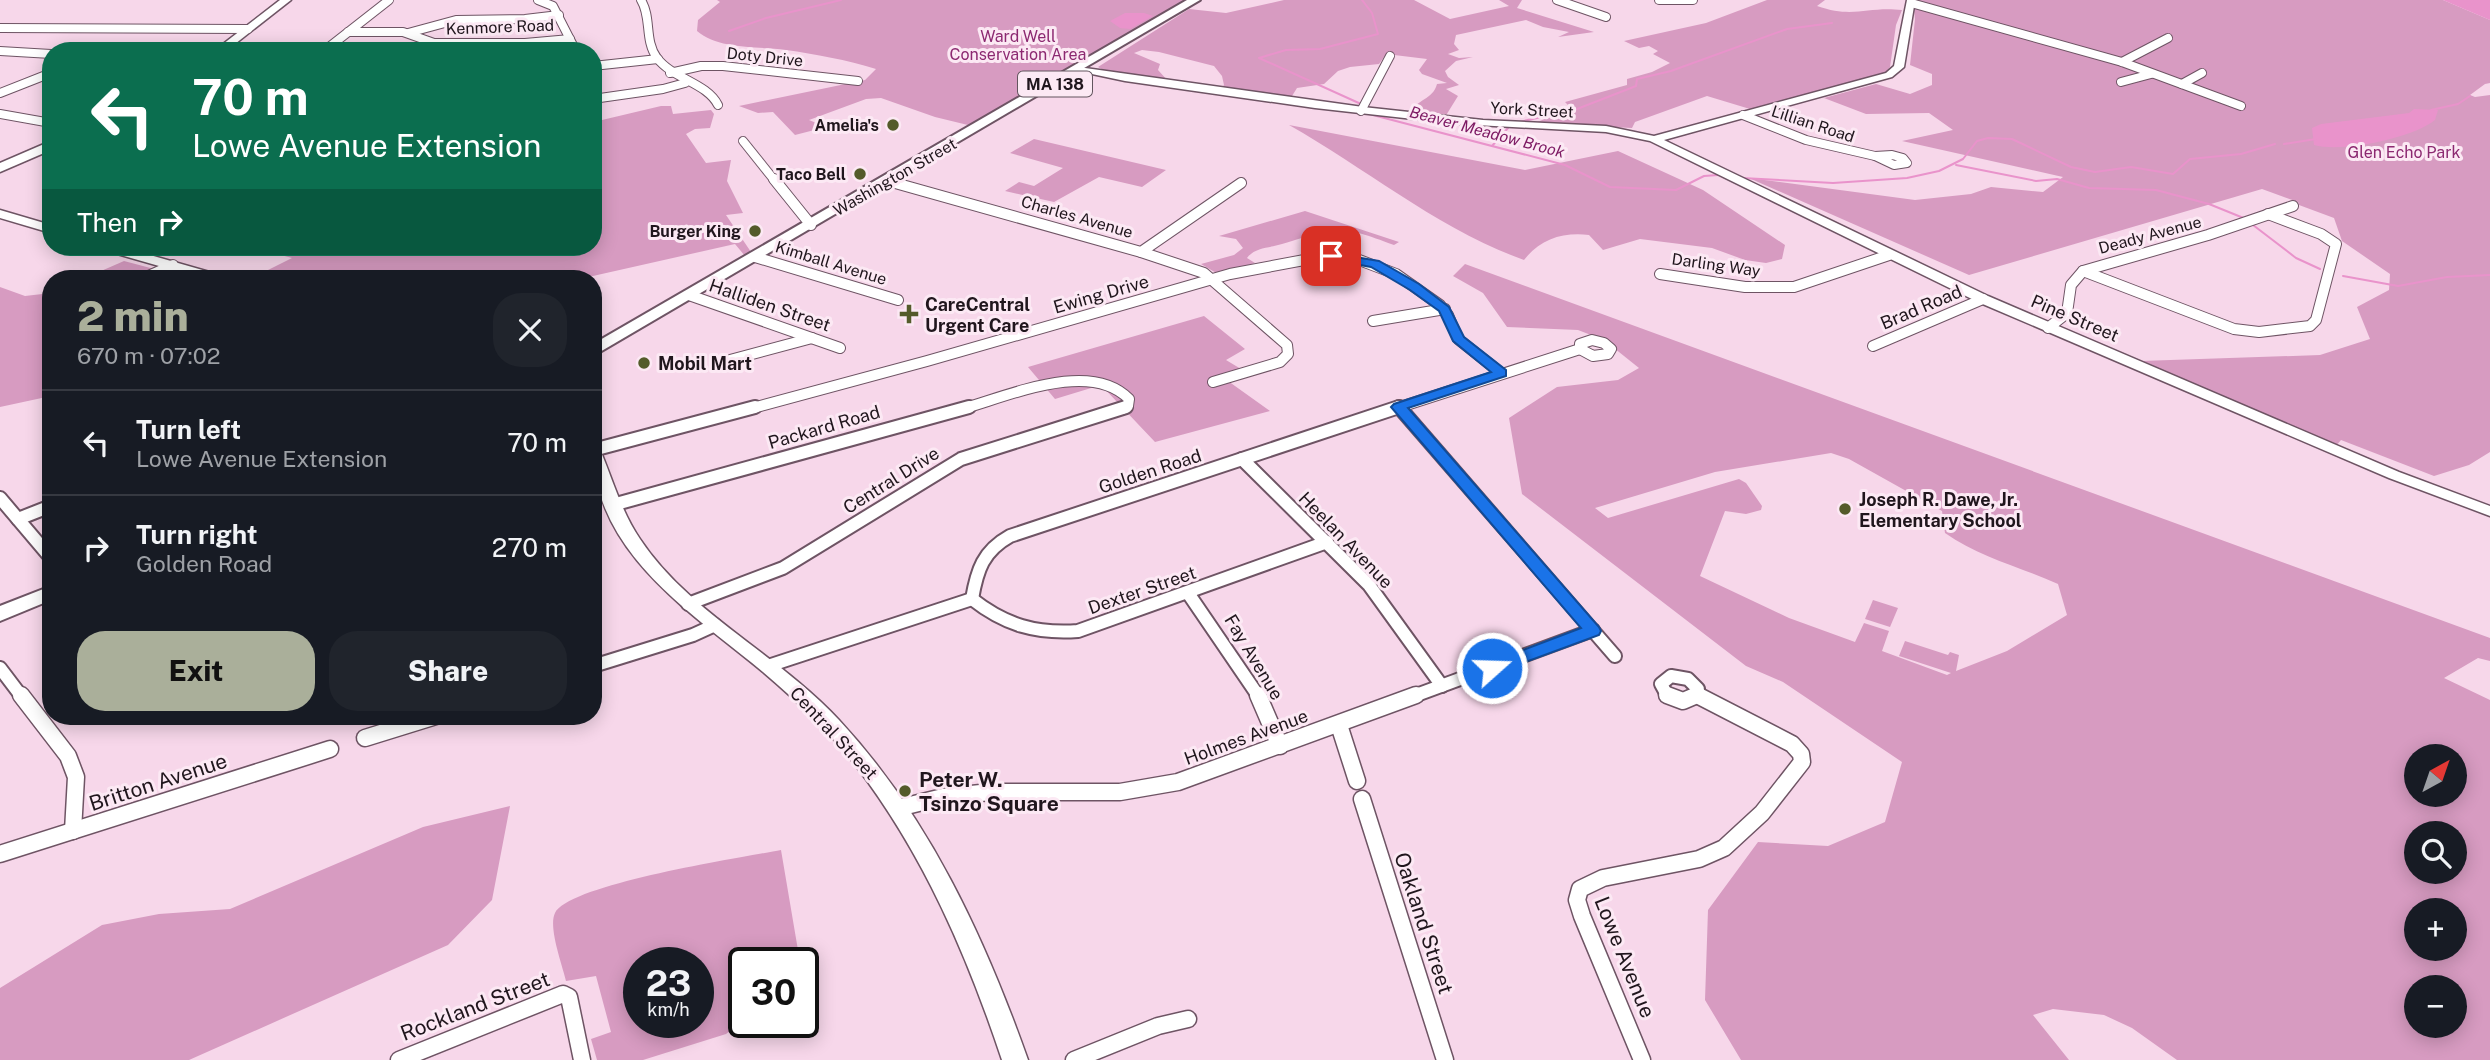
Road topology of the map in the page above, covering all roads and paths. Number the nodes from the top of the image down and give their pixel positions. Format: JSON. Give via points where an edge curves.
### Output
{"nodes":[{"id":1,"x":286,"y":0,"type":"edge"},
{"id":2,"x":389,"y":0,"type":"edge"},
{"id":3,"x":538,"y":0,"type":"edge"},
{"id":4,"x":1195,"y":0,"type":"edge"},
{"id":5,"x":1557,"y":0,"type":"edge"},
{"id":6,"x":1693,"y":0,"type":"edge"},
{"id":7,"x":645,"y":1,"type":"edge"},
{"id":8,"x":1655,"y":2,"type":"edge"},
{"id":9,"x":1911,"y":2,"type":"edge"},
{"id":10,"x":559,"y":15,"type":"junction"},
{"id":11,"x":1606,"y":17,"type":"dead end"},
{"id":12,"x":0,"y":28,"type":"edge"},
{"id":13,"x":248,"y":29,"type":"junction"},
{"id":14,"x":348,"y":32,"type":"junction"},
{"id":15,"x":408,"y":33,"type":"junction"},
{"id":16,"x":2030,"y":36,"type":"joint"},
{"id":17,"x":2168,"y":38,"type":"dead end"},
{"id":18,"x":570,"y":39,"type":"junction"},
{"id":19,"x":231,"y":42,"type":"edge"},
{"id":20,"x":335,"y":42,"type":"edge"},
{"id":21,"x":425,"y":42,"type":"edge"},
{"id":22,"x":542,"y":42,"type":"edge"},
{"id":23,"x":572,"y":42,"type":"edge"},
{"id":24,"x":0,"y":51,"type":"edge"},
{"id":25,"x":42,"y":53,"type":"edge"},
{"id":26,"x":1390,"y":56,"type":"dead end"},
{"id":27,"x":658,"y":59,"type":"junction"},
{"id":28,"x":2122,"y":62,"type":"junction"},
{"id":29,"x":602,"y":65,"type":"edge"},
{"id":30,"x":1078,"y":70,"type":"junction"},
{"id":31,"x":670,"y":73,"type":"junction"},
{"id":32,"x":2202,"y":73,"type":"dead end"},
{"id":33,"x":2151,"y":74,"type":"junction"},
{"id":34,"x":42,"y":76,"type":"edge"},
{"id":35,"x":30,"y":81,"type":"junction"},
{"id":36,"x":858,"y":81,"type":"dead end"},
{"id":37,"x":685,"y":82,"type":"junction"},
{"id":38,"x":2122,"y":82,"type":"dead end"},
{"id":39,"x":42,"y":83,"type":"edge"},
{"id":40,"x":2182,"y":84,"type":"junction"},
{"id":41,"x":0,"y":93,"type":"edge"},
{"id":42,"x":602,"y":98,"type":"edge"},
{"id":43,"x":718,"y":105,"type":"dead end"},
{"id":44,"x":2241,"y":106,"type":"dead end"},
{"id":45,"x":1361,"y":111,"type":"junction"},
{"id":46,"x":0,"y":114,"type":"edge"},
{"id":47,"x":1743,"y":115,"type":"junction"},
{"id":48,"x":42,"y":122,"type":"edge"},
{"id":49,"x":1654,"y":139,"type":"junction"},
{"id":50,"x":743,"y":141,"type":"dead end"},
{"id":51,"x":42,"y":150,"type":"edge"},
{"id":52,"x":1875,"y":156,"type":"dead end"},
{"id":53,"x":0,"y":168,"type":"edge"},
{"id":54,"x":888,"y":181,"type":"junction"},
{"id":55,"x":1241,"y":183,"type":"dead end"},
{"id":56,"x":2293,"y":206,"type":"dead end"},
{"id":57,"x":0,"y":214,"type":"edge"},
{"id":58,"x":2268,"y":214,"type":"junction"},
{"id":59,"x":811,"y":225,"type":"junction"},
{"id":60,"x":42,"y":226,"type":"edge"},
{"id":61,"x":1141,"y":252,"type":"junction"},
{"id":62,"x":140,"y":256,"type":"edge"},
{"id":63,"x":1889,"y":256,"type":"junction"},
{"id":64,"x":755,"y":257,"type":"junction"},
{"id":65,"x":173,"y":265,"type":"junction"},
{"id":66,"x":162,"y":270,"type":"edge"},
{"id":67,"x":189,"y":270,"type":"edge"},
{"id":68,"x":2083,"y":271,"type":"junction"},
{"id":69,"x":1660,"y":274,"type":"dead end"},
{"id":70,"x":1212,"y":279,"type":"junction"},
{"id":71,"x":689,"y":295,"type":"junction"},
{"id":72,"x":1983,"y":299,"type":"junction"},
{"id":73,"x":898,"y":300,"type":"dead end"},
{"id":74,"x":1445,"y":309,"type":"junction"},
{"id":75,"x":1373,"y":321,"type":"dead end"},
{"id":76,"x":2048,"y":328,"type":"junction"},
{"id":77,"x":812,"y":338,"type":"junction"},
{"id":78,"x":602,"y":346,"type":"edge"},
{"id":79,"x":1873,"y":346,"type":"dead end"},
{"id":80,"x":840,"y":348,"type":"dead end"},
{"id":81,"x":1580,"y":349,"type":"dead end"},
{"id":82,"x":715,"y":364,"type":"dead end"},
{"id":83,"x":1501,"y":373,"type":"junction"},
{"id":84,"x":1213,"y":382,"type":"dead end"},
{"id":85,"x":1399,"y":407,"type":"junction"},
{"id":86,"x":1122,"y":409,"type":"joint"},
{"id":87,"x":602,"y":449,"type":"edge"},
{"id":88,"x":1242,"y":459,"type":"junction"},
{"id":89,"x":602,"y":473,"type":"edge"},
{"id":90,"x":0,"y":498,"type":"edge"},
{"id":91,"x":615,"y":504,"type":"junction"},
{"id":92,"x":42,"y":510,"type":"edge"},
{"id":93,"x":2490,"y":511,"type":"edge"},
{"id":94,"x":18,"y":519,"type":"junction"},
{"id":95,"x":1326,"y":542,"type":"junction"},
{"id":96,"x":42,"y":547,"type":"edge"},
{"id":97,"x":1188,"y":593,"type":"junction"},
{"id":98,"x":42,"y":596,"type":"edge"},
{"id":99,"x":972,"y":599,"type":"junction"},
{"id":100,"x":688,"y":604,"type":"junction"},
{"id":101,"x":0,"y":614,"type":"edge"},
{"id":102,"x":715,"y":625,"type":"junction"},
{"id":103,"x":1593,"y":631,"type":"junction"},
{"id":104,"x":1615,"y":656,"type":"dead end"},
{"id":105,"x":602,"y":663,"type":"edge"},
{"id":106,"x":768,"y":666,"type":"junction"},
{"id":107,"x":0,"y":668,"type":"edge"},
{"id":108,"x":1442,"y":687,"type":"junction"},
{"id":109,"x":1697,"y":695,"type":"dead end"},
{"id":110,"x":42,"y":722,"type":"edge"},
{"id":111,"x":44,"y":725,"type":"edge"},
{"id":112,"x":390,"y":725,"type":"edge"},
{"id":113,"x":1339,"y":725,"type":"junction"},
{"id":114,"x":366,"y":738,"type":"dead end"},
{"id":115,"x":1280,"y":746,"type":"junction"},
{"id":116,"x":330,"y":749,"type":"dead end"},
{"id":117,"x":1357,"y":781,"type":"dead end"},
{"id":118,"x":1362,"y":799,"type":"dead end"},
{"id":119,"x":898,"y":808,"type":"junction"},
{"id":120,"x":73,"y":831,"type":"junction"},
{"id":121,"x":0,"y":854,"type":"edge"},
{"id":122,"x":567,"y":995,"type":"joint"},
{"id":123,"x":1188,"y":1019,"type":"dead end"},
{"id":124,"x":399,"y":1060,"type":"edge"},
{"id":125,"x":582,"y":1060,"type":"edge"},
{"id":126,"x":1015,"y":1060,"type":"edge"},
{"id":127,"x":1074,"y":1060,"type":"edge"},
{"id":128,"x":1445,"y":1060,"type":"edge"},
{"id":129,"x":1642,"y":1060,"type":"edge"}],
"edges":[{"from":1,"to":13,"type":"main road"},
{"from":2,"to":14,"type":"street"},
{"from":3,"to":10,"type":"street","via":[[550,3]]},
{"from":4,"to":30,"type":"main road","name":"Washington Street","number":"MA 138"},
{"from":5,"to":11,"type":"street"},
{"from":6,"to":8,"type":"street"},
{"from":7,"to":27,"type":"street","via":[[648,37]]},
{"from":9,"to":16,"type":"street"},
{"from":9,"to":47,"type":"street","name":"York Street","via":[[1899,67],[1889,75]]},
{"from":10,"to":15,"type":"street","via":[[456,20]]},
{"from":10,"to":18,"type":"street"},
{"from":12,"to":13,"type":"street"},
{"from":13,"to":19,"type":"main road"},
{"from":14,"to":15,"type":"street","name":"Kenmore Road"},
{"from":14,"to":20,"type":"street"},
{"from":15,"to":21,"type":"street","name":"Kenmore Road"},
{"from":16,"to":28,"type":"street"},
{"from":17,"to":28,"type":"street"},
{"from":18,"to":22,"type":"street","name":"Kenmore Road"},
{"from":18,"to":23,"type":"street"},
{"from":24,"to":25,"type":"street"},
{"from":26,"to":45,"type":"street"},
{"from":27,"to":29,"type":"street"},
{"from":27,"to":31,"type":"street"},
{"from":28,"to":33,"type":"street"},
{"from":30,"to":45,"type":"street","name":"York Street"},
{"from":30,"to":54,"type":"main road","name":"Washington Street","number":"MA 138"},
{"from":31,"to":36,"type":"street","name":"Doty Drive","via":[[715,65]]},
{"from":31,"to":37,"type":"street"},
{"from":32,"to":40,"type":"street"},
{"from":33,"to":38,"type":"street"},
{"from":33,"to":40,"type":"street"},
{"from":34,"to":35,"type":"street"},
{"from":35,"to":39,"type":"street"},
{"from":35,"to":41,"type":"street"},
{"from":37,"to":42,"type":"street"},
{"from":37,"to":43,"type":"street","via":[[714,97]]},
{"from":40,"to":44,"type":"street"},
{"from":45,"to":49,"type":"street","name":"York Street","via":[[1606,129]]},
{"from":46,"to":48,"type":"street"},
{"from":47,"to":49,"type":"street","name":"York Street"},
{"from":47,"to":52,"type":"street","name":"Lillian Road","via":[[1806,140]]},
{"from":49,"to":63,"type":"street","name":"Pine Street"},
{"from":50,"to":59,"type":"street"},
{"from":51,"to":53,"type":"main road"},
{"from":54,"to":59,"type":"main road","name":"Washington Street","number":"MA 138"},
{"from":54,"to":61,"type":"street","name":"Charles Avenue"},
{"from":55,"to":61,"type":"street","name":"Charles Avenue"},
{"from":56,"to":58,"type":"street","name":"Deady Avenue"},
{"from":57,"to":60,"type":"main road"},
{"from":58,"to":68,"type":"street","name":"Deady Avenue"},
{"from":58,"to":68,"type":"street","via":[[2336,244],[2316,320],[2308,327],[2259,332],[2227,328]]},
{"from":59,"to":64,"type":"main road","name":"Washington Street","number":"MA 138"},
{"from":61,"to":70,"type":"street","via":[[1188,266]]},
{"from":62,"to":65,"type":"main road"},
{"from":63,"to":69,"type":"street","name":"Darling Way","via":[[1794,287],[1745,287]]},
{"from":63,"to":72,"type":"street","name":"Pine Street"},
{"from":64,"to":71,"type":"main road","name":"Washington Street","number":"MA 138"},
{"from":64,"to":73,"type":"street","name":"Kimball Avenue"},
{"from":65,"to":66,"type":"street"},
{"from":65,"to":67,"type":"main road"},
{"from":68,"to":76,"type":"street","name":"Deady Avenue","via":[[2071,285],[2067,313]]},
{"from":70,"to":74,"type":"street","name":"Ewing Drive","via":[[1343,257],[1390,270]]},
{"from":70,"to":84,"type":"street","via":[[1289,350],[1285,359],[1269,367]]},
{"from":70,"to":87,"type":"street","name":"Ewing Drive"},
{"from":71,"to":77,"type":"street","name":"Halliden Street"},
{"from":71,"to":78,"type":"main road","name":"Washington Street","number":"MA 138"},
{"from":72,"to":76,"type":"street","name":"Pine Street"},
{"from":72,"to":79,"type":"street","name":"Brad Road"},
{"from":74,"to":75,"type":"street"},
{"from":74,"to":83,"type":"street","name":"Ewing Drive","via":[[1458,339]]},
{"from":76,"to":93,"type":"street","name":"Pine Street"},
{"from":77,"to":80,"type":"street","name":"Halliden Street"},
{"from":77,"to":82,"type":"street"},
{"from":81,"to":83,"type":"street","name":"Golden Road"},
{"from":83,"to":85,"type":"street","name":"Golden Road"},
{"from":85,"to":88,"type":"street","name":"Golden Road"},
{"from":85,"to":103,"type":"street"},
{"from":86,"to":91,"type":"street","name":"Packard Road","via":[[1130,404],[1128,397],[1102,381],[1042,386]]},
{"from":86,"to":100,"type":"street","name":"Central Drive","via":[[961,459],[783,568]]},
{"from":88,"to":95,"type":"street","name":"Heelan Avenue"},
{"from":88,"to":99,"type":"street","name":"Golden Road","via":[[999,541],[982,557]]},
{"from":89,"to":91,"type":"main road","name":"Central Street"},
{"from":90,"to":94,"type":"street"},
{"from":91,"to":100,"type":"main road","name":"Central Street","via":[[635,545]]},
{"from":92,"to":94,"type":"street"},
{"from":94,"to":96,"type":"street"},
{"from":95,"to":97,"type":"street","name":"Dexter Street"},
{"from":95,"to":108,"type":"street","name":"Heelan Avenue","via":[[1369,584]]},
{"from":97,"to":99,"type":"street","name":"Dexter Street","via":[[1088,628],[1047,633],[1007,624]]},
{"from":97,"to":115,"type":"street","name":"Fay Avenue","via":[[1258,695]]},
{"from":98,"to":101,"type":"main road"},
{"from":99,"to":106,"type":"street"},
{"from":100,"to":102,"type":"main road","name":"Central Street"},
{"from":102,"to":105,"type":"street"},
{"from":102,"to":106,"type":"main road","name":"Central Street"},
{"from":103,"to":104,"type":"street"},
{"from":103,"to":108,"type":"street","name":"Holmes Avenue"},
{"from":106,"to":119,"type":"main road","name":"Central Street","via":[[838,732]]},
{"from":107,"to":110,"type":"street"},
{"from":108,"to":113,"type":"street","name":"Holmes Avenue"},
{"from":109,"to":129,"type":"street","name":"Lowe Avenue","via":[[1792,744],[1802,762],[1744,832],[1723,849],[1688,863],[1592,880],[1580,890],[1577,900],[1582,916]]},
{"from":111,"to":120,"type":"street","via":[[68,756],[76,777]]},
{"from":112,"to":114,"type":"street"},
{"from":113,"to":115,"type":"street","name":"Holmes Avenue"},
{"from":113,"to":117,"type":"street"},
{"from":115,"to":119,"type":"street","name":"Holmes Avenue","via":[[1215,771],[1150,788],[990,792]]},
{"from":116,"to":120,"type":"street","name":"Britton Avenue"},
{"from":118,"to":128,"type":"street","name":"Oakland Street"},
{"from":119,"to":126,"type":"main road","name":"Central Street","via":[[946,895]]},
{"from":120,"to":121,"type":"street","name":"Britton Avenue"},
{"from":122,"to":124,"type":"street","name":"Rockland Street"},
{"from":122,"to":125,"type":"street"},
{"from":123,"to":127,"type":"street","via":[[1155,1026]]}]}
